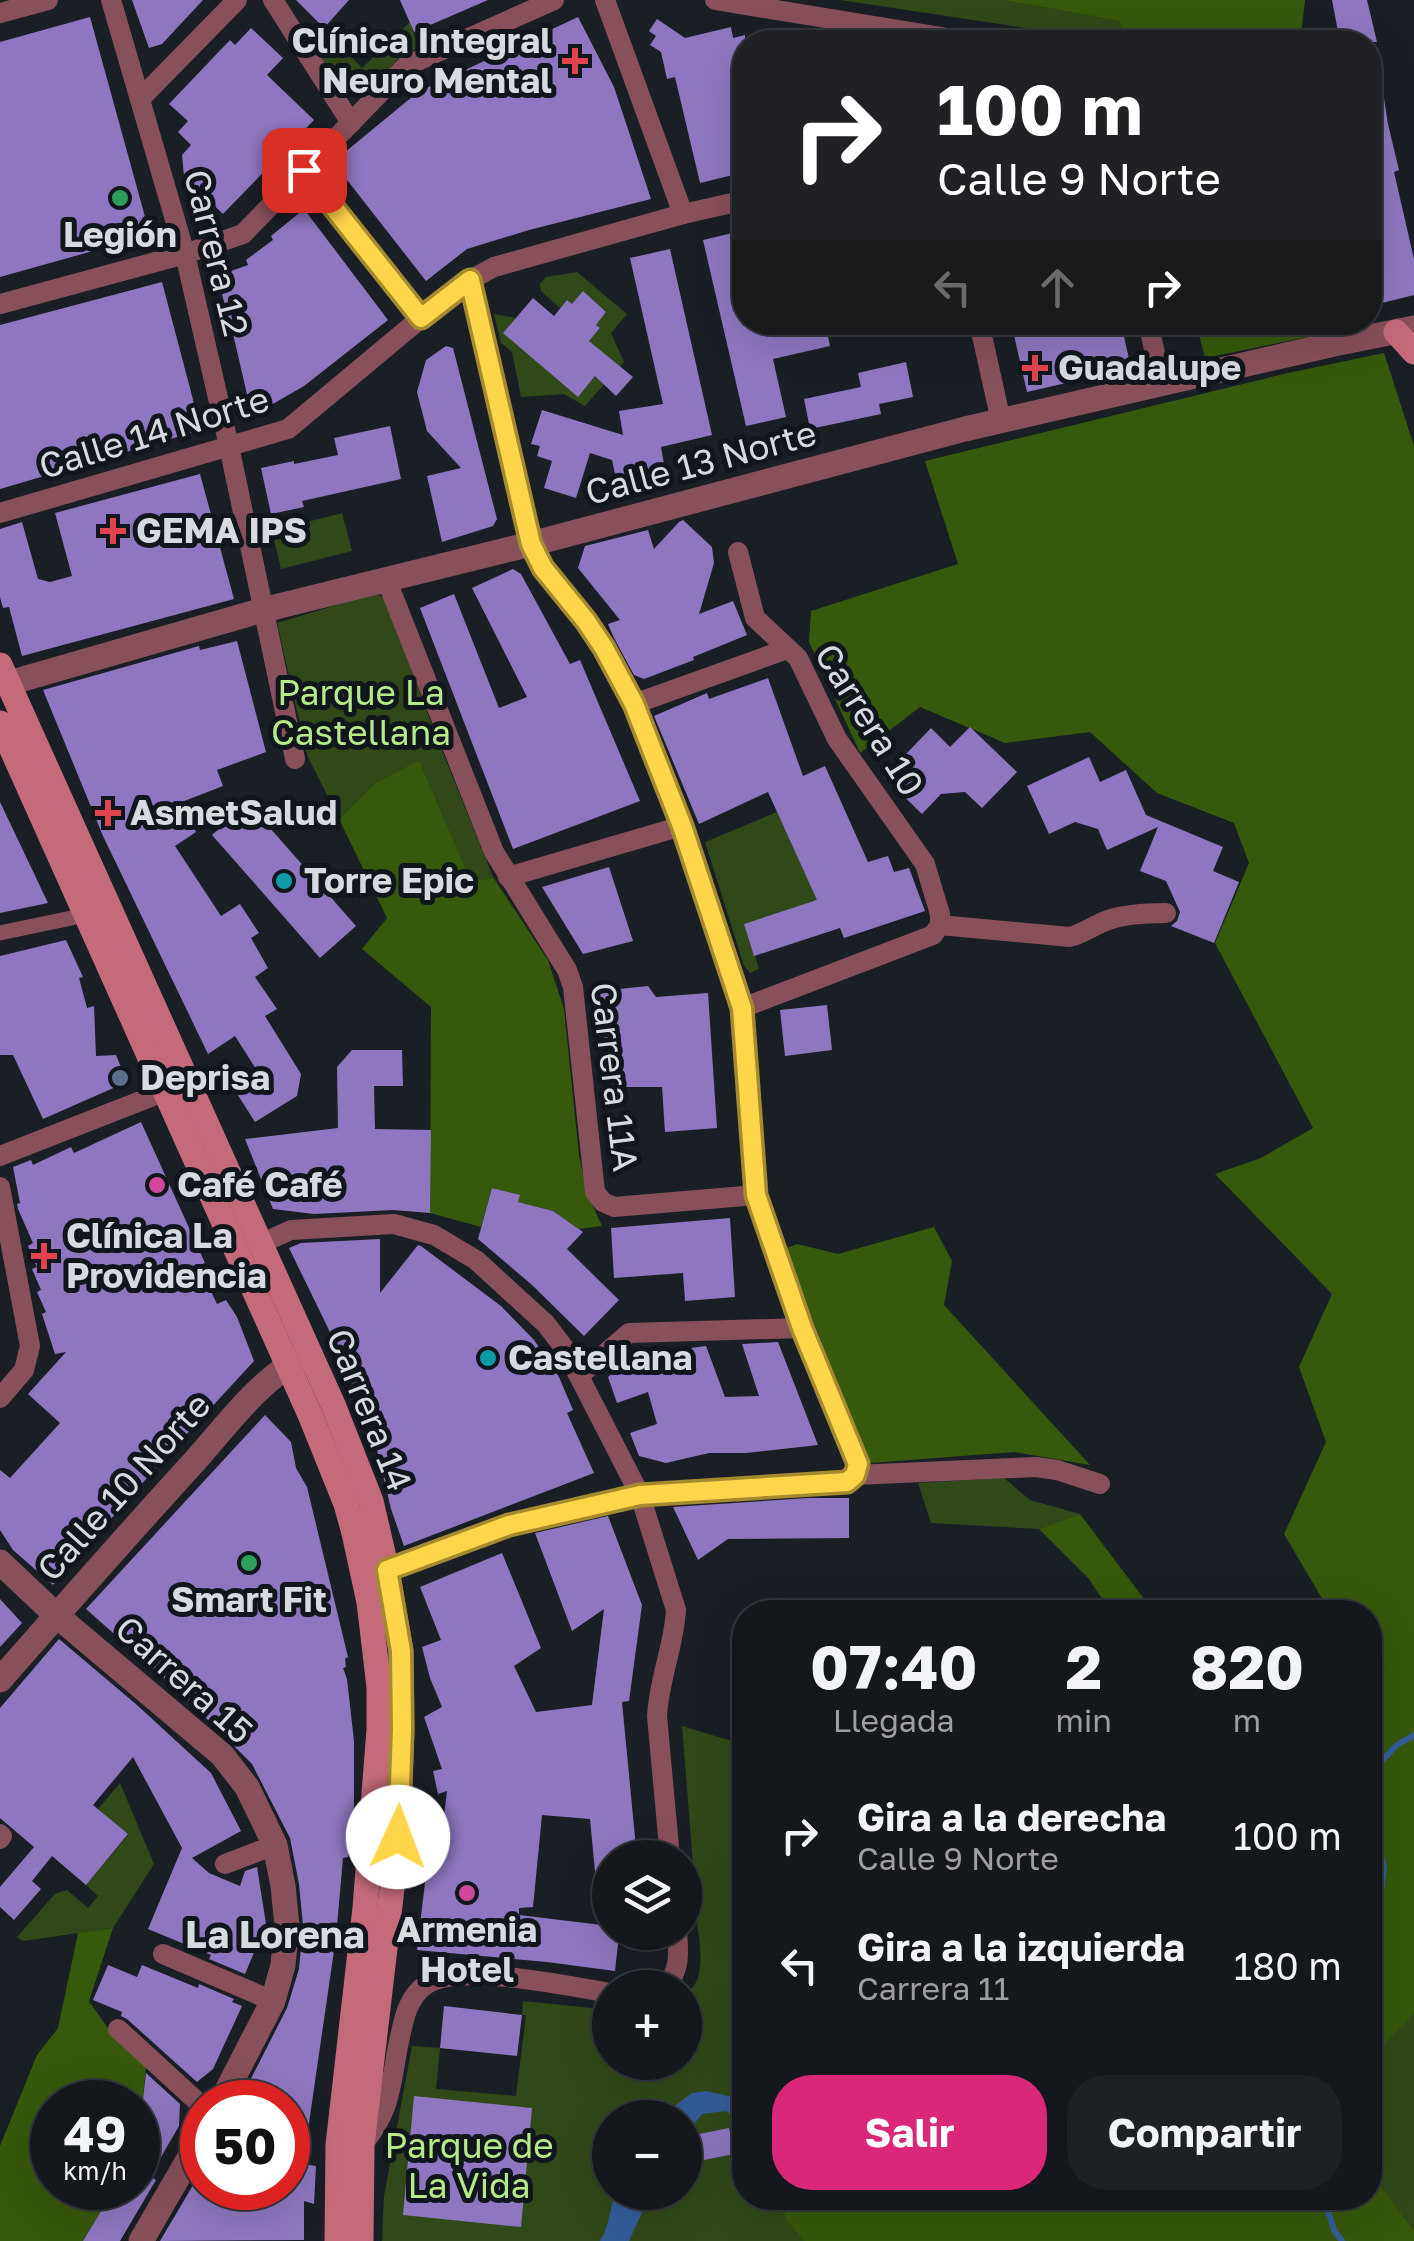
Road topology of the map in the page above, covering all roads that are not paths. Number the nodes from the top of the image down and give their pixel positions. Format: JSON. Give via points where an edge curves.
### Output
{"nodes":[{"id":1,"x":48,"y":0,"type":"edge"},
{"id":2,"x":112,"y":0,"type":"edge"},
{"id":3,"x":237,"y":0,"type":"edge"},
{"id":4,"x":273,"y":0,"type":"edge"},
{"id":5,"x":554,"y":0,"type":"edge"},
{"id":6,"x":605,"y":0,"type":"edge"},
{"id":7,"x":715,"y":0,"type":"edge"},
{"id":8,"x":0,"y":14,"type":"edge"},
{"id":9,"x":874,"y":30,"type":"edge"},
{"id":10,"x":141,"y":98,"type":"junction"},
{"id":11,"x":351,"y":123,"type":"junction"},
{"id":12,"x":304,"y":170,"type":"junction"},
{"id":13,"x":732,"y":203,"type":"edge"},
{"id":14,"x":683,"y":214,"type":"junction"},
{"id":15,"x":185,"y":254,"type":"junction"},
{"id":16,"x":470,"y":280,"type":"junction"},
{"id":17,"x":0,"y":304,"type":"edge"},
{"id":18,"x":421,"y":318,"type":"junction"},
{"id":19,"x":1405,"y":330,"type":"edge"},
{"id":20,"x":982,"y":335,"type":"edge"},
{"id":21,"x":1151,"y":335,"type":"edge"},
{"id":22,"x":1380,"y":335,"type":"edge"},
{"id":23,"x":1414,"y":352,"type":"edge"},
{"id":24,"x":1162,"y":384,"type":"junction"},
{"id":25,"x":1000,"y":421,"type":"junction"},
{"id":26,"x":229,"y":446,"type":"junction"},
{"id":27,"x":0,"y":513,"type":"edge"},
{"id":28,"x":531,"y":544,"type":"junction"},
{"id":29,"x":738,"y":552,"type":"dead end"},
{"id":30,"x":387,"y":581,"type":"junction"},
{"id":31,"x":263,"y":610,"type":"junction"},
{"id":32,"x":787,"y":649,"type":"junction"},
{"id":33,"x":4,"y":674,"type":"edge"},
{"id":34,"x":634,"y":704,"type":"junction"},
{"id":35,"x":0,"y":723,"type":"edge"},
{"id":36,"x":295,"y":759,"type":"dead end"},
{"id":37,"x":682,"y":826,"type":"junction"},
{"id":38,"x":508,"y":877,"type":"junction"},
{"id":39,"x":1166,"y":913,"type":"dead end"},
{"id":40,"x":86,"y":915,"type":"junction"},
{"id":41,"x":940,"y":925,"type":"junction"},
{"id":42,"x":0,"y":933,"type":"edge"},
{"id":43,"x":895,"y":949,"type":"junction"},
{"id":44,"x":904,"y":969,"type":"dead end"},
{"id":45,"x":742,"y":1008,"type":"junction"},
{"id":46,"x":166,"y":1090,"type":"junction"},
{"id":47,"x":0,"y":1156,"type":"edge"},
{"id":48,"x":0,"y":1187,"type":"edge"},
{"id":49,"x":756,"y":1195,"type":"junction"},
{"id":50,"x":260,"y":1244,"type":"junction"},
{"id":51,"x":802,"y":1328,"type":"junction"},
{"id":52,"x":298,"y":1359,"type":"junction"},
{"id":53,"x":580,"y":1375,"type":"junction"},
{"id":54,"x":0,"y":1398,"type":"edge"},
{"id":55,"x":855,"y":1475,"type":"junction"},
{"id":56,"x":1100,"y":1484,"type":"dead end"},
{"id":57,"x":640,"y":1495,"type":"junction"},
{"id":58,"x":0,"y":1562,"type":"edge"},
{"id":59,"x":387,"y":1570,"type":"junction"},
{"id":60,"x":56,"y":1615,"type":"junction"},
{"id":61,"x":0,"y":1680,"type":"edge"},
{"id":62,"x":668,"y":1840,"type":"edge"},
{"id":63,"x":275,"y":1845,"type":"junction"},
{"id":64,"x":225,"y":1864,"type":"dead end"},
{"id":65,"x":163,"y":1954,"type":"dead end"},
{"id":66,"x":592,"y":1990,"type":"edge"},
{"id":67,"x":273,"y":2000,"type":"junction"},
{"id":68,"x":118,"y":2029,"type":"dead end"},
{"id":69,"x":232,"y":2080,"type":"edge"},
{"id":70,"x":180,"y":2086,"type":"edge"},
{"id":71,"x":362,"y":2145,"type":"junction"},
{"id":72,"x":180,"y":2174,"type":"edge"},
{"id":73,"x":141,"y":2241,"type":"edge"},
{"id":74,"x":337,"y":2241,"type":"edge"},
{"id":75,"x":361,"y":2241,"type":"edge"}],
"edges":[{"from":1,"to":8,"type":"street"},
{"from":2,"to":10,"type":"street","name":"Carrera 12"},
{"from":3,"to":10,"type":"street"},
{"from":4,"to":11,"type":"street"},
{"from":5,"to":11,"type":"street","via":[[406,66]]},
{"from":6,"to":14,"type":"street"},
{"from":7,"to":9,"type":"street"},
{"from":10,"to":15,"type":"street","name":"Carrera 12"},
{"from":11,"to":12,"type":"street"},
{"from":12,"to":15,"type":"street","via":[[243,234]]},
{"from":12,"to":18,"type":"street"},
{"from":13,"to":14,"type":"street","name":"Calle 14 Norte"},
{"from":14,"to":16,"type":"street","name":"Calle 14 Norte","via":[[494,267]]},
{"from":15,"to":17,"type":"street"},
{"from":15,"to":26,"type":"street","name":"Carrera 12"},
{"from":16,"to":18,"type":"street","name":"Calle 14 Norte"},
{"from":16,"to":28,"type":"street"},
{"from":18,"to":26,"type":"street","name":"Calle 14 Norte","via":[[288,429]]},
{"from":19,"to":23,"type":"main road"},
{"from":20,"to":25,"type":"street"},
{"from":21,"to":24,"type":"street"},
{"from":22,"to":24,"type":"street","name":"Calle 13 Norte"},
{"from":24,"to":25,"type":"street","name":"Calle 13 Norte"},
{"from":25,"to":28,"type":"street","name":"Calle 13 Norte"},
{"from":26,"to":27,"type":"street","name":"Calle 14 Norte"},
{"from":26,"to":31,"type":"street","name":"Carrera 12"},
{"from":28,"to":30,"type":"street","name":"Calle 13 Norte"},
{"from":28,"to":34,"type":"street","via":[[604,648]]},
{"from":29,"to":32,"type":"street","name":"Carrera 10","via":[[756,618]]},
{"from":30,"to":31,"type":"street","name":"Calle 13 Norte"},
{"from":30,"to":38,"type":"street","name":"Carrera 11A"},
{"from":31,"to":33,"type":"street","name":"Calle 13 Norte"},
{"from":31,"to":36,"type":"street","name":"Carrera 12"},
{"from":32,"to":34,"type":"street"},
{"from":32,"to":41,"type":"street","name":"Carrera 10","via":[[798,658],[837,739],[925,864]]},
{"from":33,"to":50,"type":"main road","name":"Carrera 14"},
{"from":34,"to":37,"type":"street"},
{"from":35,"to":40,"type":"main road","name":"Carrera 14"},
{"from":37,"to":38,"type":"street"},
{"from":37,"to":45,"type":"street"},
{"from":38,"to":49,"type":"street","name":"Carrera 11A","via":[[573,987],[602,1202],[614,1207]]},
{"from":39,"to":41,"type":"street","via":[[1125,916],[1070,937]]},
{"from":40,"to":42,"type":"street"},
{"from":40,"to":46,"type":"main road","name":"Carrera 14"},
{"from":41,"to":43,"type":"street","via":[[932,936]]},
{"from":43,"to":44,"type":"street"},
{"from":43,"to":45,"type":"street"},
{"from":45,"to":49,"type":"street"},
{"from":46,"to":47,"type":"street"},
{"from":46,"to":52,"type":"main road","name":"Carrera 14"},
{"from":48,"to":54,"type":"street","via":[[30,1346],[24,1370]]},
{"from":49,"to":51,"type":"street"},
{"from":50,"to":52,"type":"main road","name":"Carrera 14"},
{"from":50,"to":53,"type":"street","via":[[291,1230],[394,1224],[434,1235],[476,1260],[546,1324]]},
{"from":51,"to":53,"type":"street","via":[[628,1332]]},
{"from":51,"to":55,"type":"street","via":[[858,1464]]},
{"from":52,"to":59,"type":"main road","name":"Carrera 14","via":[[346,1434]]},
{"from":52,"to":60,"type":"street","name":"Calle 10 Norte","via":[[253,1396]]},
{"from":52,"to":74,"type":"main road","name":"Carrera 14","via":[[346,1504],[369,1602],[378,1688],[366,1908],[338,2145]]},
{"from":53,"to":57,"type":"street"},
{"from":55,"to":56,"type":"street","via":[[1036,1467]]},
{"from":55,"to":57,"type":"street","via":[[847,1482]]},
{"from":57,"to":59,"type":"street","via":[[509,1525]]},
{"from":57,"to":62,"type":"street","via":[[676,1610],[657,1716]]},
{"from":58,"to":60,"type":"street","name":"Carrera 15"},
{"from":59,"to":71,"type":"main road","name":"Carrera 14","via":[[401,1651],[398,1837]]},
{"from":60,"to":61,"type":"street","name":"Calle 10 Norte"},
{"from":60,"to":63,"type":"street","name":"Carrera 15","via":[[222,1755]]},
{"from":63,"to":64,"type":"street"},
{"from":63,"to":67,"type":"street","name":"Carrera 15","via":[[287,1926]]},
{"from":65,"to":67,"type":"street"},
{"from":66,"to":71,"type":"street","via":[[458,1975],[424,1986],[404,2016],[387,2109]]},
{"from":67,"to":69,"type":"street","name":"Carrera 15"},
{"from":68,"to":70,"type":"street"},
{"from":71,"to":75,"type":"main road","name":"Carrera 14"},
{"from":72,"to":73,"type":"street"}]}
